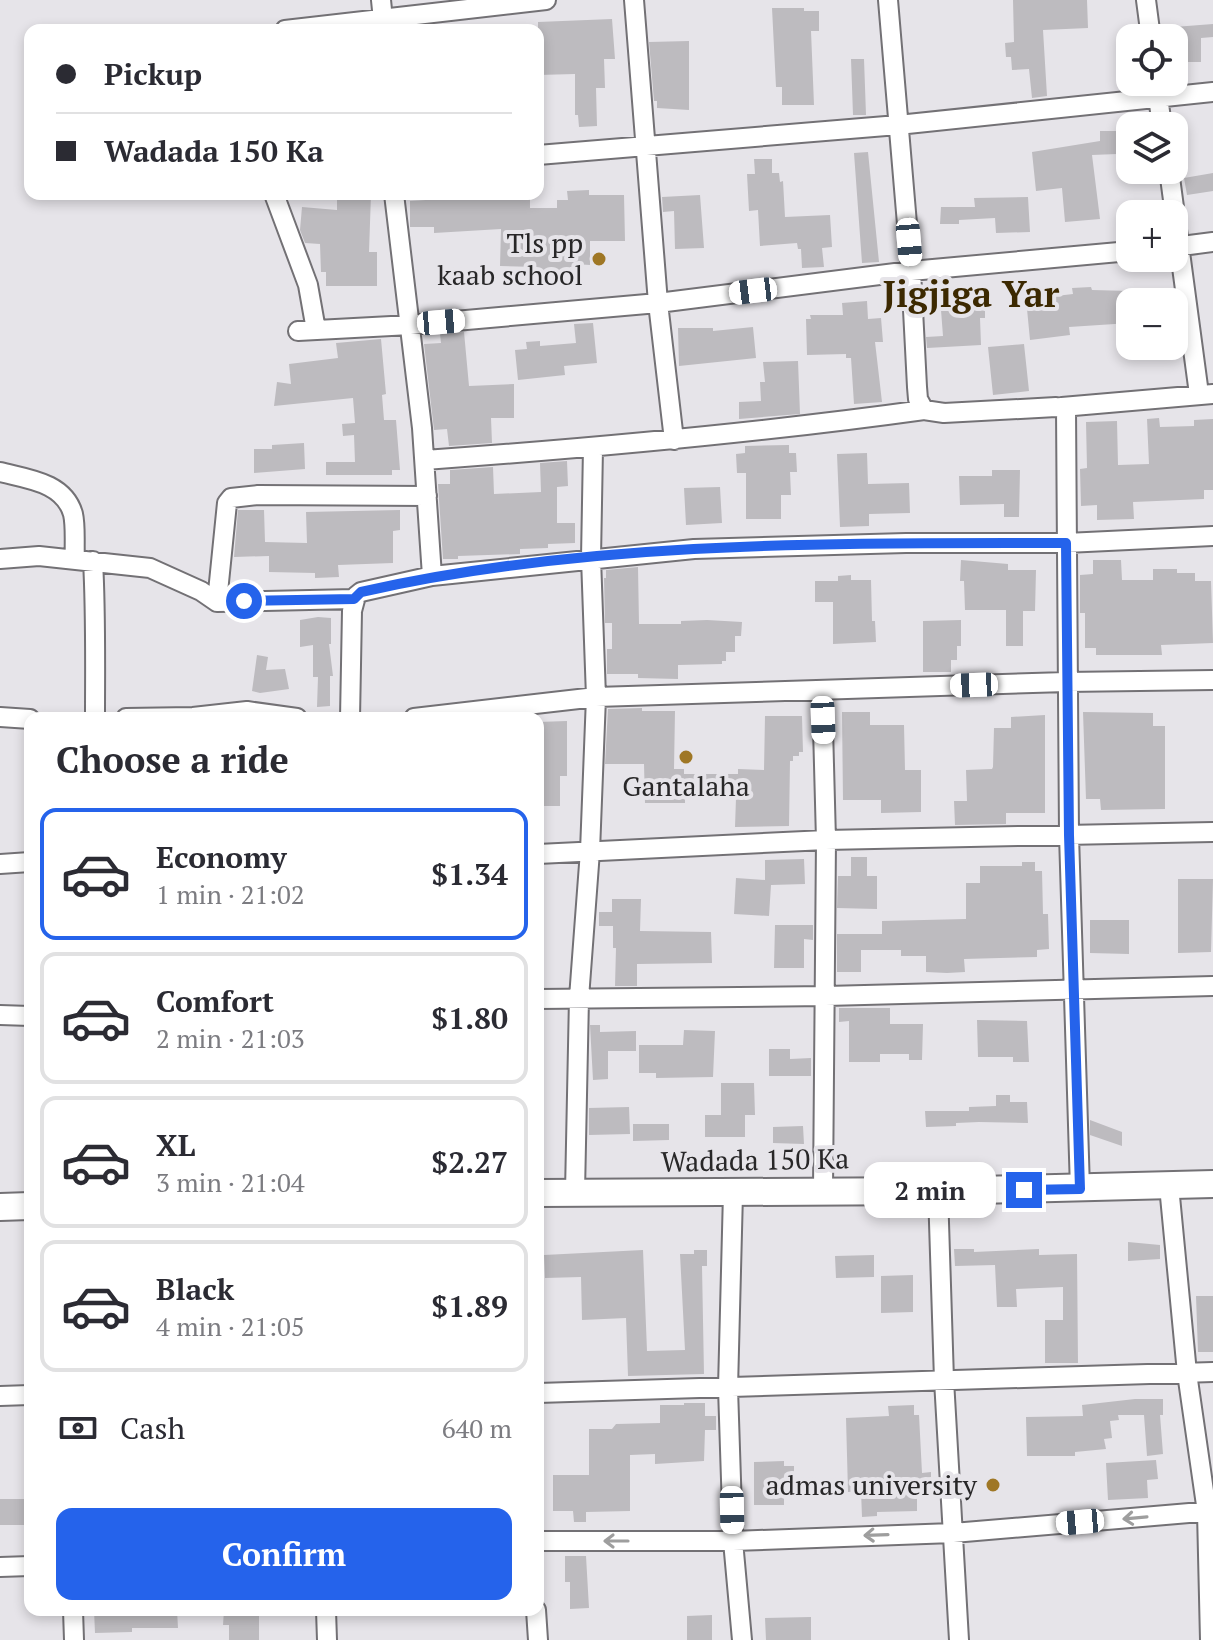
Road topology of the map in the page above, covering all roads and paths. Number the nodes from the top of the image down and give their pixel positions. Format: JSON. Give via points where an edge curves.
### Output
{"nodes":[{"id":1,"x":381,"y":0,"type":"edge"},
{"id":2,"x":546,"y":0,"type":"edge"},
{"id":3,"x":634,"y":0,"type":"edge"},
{"id":4,"x":888,"y":0,"type":"edge"},
{"id":5,"x":1146,"y":0,"type":"edge"},
{"id":6,"x":384,"y":24,"type":"edge"},
{"id":7,"x":390,"y":24,"type":"edge"},
{"id":8,"x":1149,"y":24,"type":"edge"},
{"id":9,"x":1188,"y":91,"type":"edge"},
{"id":10,"x":1213,"y":92,"type":"edge"},
{"id":11,"x":1116,"y":95,"type":"edge"},
{"id":12,"x":898,"y":125,"type":"junction"},
{"id":13,"x":646,"y":145,"type":"junction"},
{"id":14,"x":544,"y":154,"type":"edge"},
{"id":15,"x":275,"y":200,"type":"edge"},
{"id":16,"x":395,"y":200,"type":"edge"},
{"id":17,"x":1213,"y":242,"type":"edge"},
{"id":18,"x":1188,"y":245,"type":"edge"},
{"id":19,"x":1116,"y":252,"type":"edge"},
{"id":20,"x":911,"y":271,"type":"junction"},
{"id":21,"x":1182,"y":272,"type":"edge"},
{"id":22,"x":658,"y":303,"type":"junction"},
{"id":23,"x":410,"y":325,"type":"junction"},
{"id":24,"x":1206,"y":394,"type":"edge"},
{"id":25,"x":1062,"y":407,"type":"junction"},
{"id":26,"x":924,"y":410,"type":"junction"},
{"id":27,"x":674,"y":440,"type":"junction"},
{"id":28,"x":593,"y":448,"type":"junction"},
{"id":29,"x":425,"y":460,"type":"junction"},
{"id":30,"x":0,"y":472,"type":"edge"},
{"id":31,"x":427,"y":496,"type":"junction"},
{"id":32,"x":1213,"y":536,"type":"edge"},
{"id":33,"x":1066,"y":543,"type":"junction"},
{"id":34,"x":591,"y":558,"type":"junction"},
{"id":35,"x":0,"y":559,"type":"edge"},
{"id":36,"x":84,"y":560,"type":"junction"},
{"id":37,"x":432,"y":576,"type":"junction"},
{"id":38,"x":354,"y":599,"type":"junction"},
{"id":39,"x":217,"y":602,"type":"junction"},
{"id":40,"x":1213,"y":680,"type":"edge"},
{"id":41,"x":1066,"y":682,"type":"junction"},
{"id":42,"x":822,"y":690,"type":"junction"},
{"id":43,"x":596,"y":697,"type":"junction"},
{"id":44,"x":95,"y":712,"type":"edge"},
{"id":45,"x":350,"y":712,"type":"edge"},
{"id":46,"x":466,"y":712,"type":"edge"},
{"id":47,"x":0,"y":717,"type":"edge"},
{"id":48,"x":24,"y":719,"type":"edge"},
{"id":49,"x":1213,"y":832,"type":"edge"},
{"id":50,"x":1069,"y":835,"type":"junction"},
{"id":51,"x":826,"y":840,"type":"junction"},
{"id":52,"x":590,"y":851,"type":"junction"},
{"id":53,"x":544,"y":854,"type":"edge"},
{"id":54,"x":24,"y":862,"type":"edge"},
{"id":55,"x":0,"y":864,"type":"edge"},
{"id":56,"x":1213,"y":986,"type":"edge"},
{"id":57,"x":1073,"y":991,"type":"junction"},
{"id":58,"x":826,"y":996,"type":"junction"},
{"id":59,"x":579,"y":998,"type":"junction"},
{"id":60,"x":544,"y":999,"type":"edge"},
{"id":61,"x":0,"y":1015,"type":"edge"},
{"id":62,"x":24,"y":1016,"type":"edge"},
{"id":63,"x":1213,"y":1184,"type":"edge"},
{"id":64,"x":1169,"y":1186,"type":"junction"},
{"id":65,"x":1080,"y":1189,"type":"junction"},
{"id":66,"x":823,"y":1190,"type":"junction"},
{"id":67,"x":938,"y":1191,"type":"junction"},
{"id":68,"x":575,"y":1192,"type":"junction"},
{"id":69,"x":544,"y":1193,"type":"edge"},
{"id":70,"x":733,"y":1193,"type":"junction"},
{"id":71,"x":24,"y":1206,"type":"edge"},
{"id":72,"x":0,"y":1207,"type":"edge"},
{"id":73,"x":1213,"y":1372,"type":"edge"},
{"id":74,"x":1187,"y":1373,"type":"junction"},
{"id":75,"x":944,"y":1380,"type":"junction"},
{"id":76,"x":728,"y":1388,"type":"junction"},
{"id":77,"x":544,"y":1393,"type":"edge"},
{"id":78,"x":24,"y":1395,"type":"edge"},
{"id":79,"x":0,"y":1396,"type":"edge"},
{"id":80,"x":1210,"y":1512,"type":"edge"},
{"id":81,"x":953,"y":1533,"type":"junction"},
{"id":82,"x":544,"y":1541,"type":"edge"},
{"id":83,"x":733,"y":1541,"type":"junction"},
{"id":84,"x":24,"y":1566,"type":"edge"},
{"id":85,"x":0,"y":1567,"type":"edge"},
{"id":86,"x":73,"y":1616,"type":"edge"},
{"id":87,"x":326,"y":1616,"type":"edge"},
{"id":88,"x":536,"y":1616,"type":"edge"},
{"id":89,"x":74,"y":1640,"type":"edge"},
{"id":90,"x":327,"y":1640,"type":"edge"},
{"id":91,"x":538,"y":1640,"type":"edge"},
{"id":92,"x":742,"y":1640,"type":"edge"},
{"id":93,"x":959,"y":1640,"type":"edge"},
{"id":94,"x":1210,"y":1640,"type":"edge"}],
"edges":[{"from":1,"to":6,"type":"street"},
{"from":2,"to":7,"type":"street"},
{"from":3,"to":13,"type":"street"},
{"from":4,"to":12,"type":"street"},
{"from":5,"to":8,"type":"street"},
{"from":9,"to":10,"type":"street"},
{"from":11,"to":12,"type":"street"},
{"from":12,"to":13,"type":"street"},
{"from":12,"to":20,"type":"street"},
{"from":13,"to":14,"type":"street"},
{"from":13,"to":22,"type":"street"},
{"from":15,"to":23,"type":"street","via":[[308,285],[307,331]]},
{"from":16,"to":23,"type":"street"},
{"from":17,"to":18,"type":"street"},
{"from":19,"to":20,"type":"street"},
{"from":20,"to":22,"type":"street"},
{"from":20,"to":26,"type":"street","via":[[918,399]]},
{"from":21,"to":24,"type":"street"},
{"from":22,"to":23,"type":"street"},
{"from":22,"to":27,"type":"street"},
{"from":23,"to":29,"type":"street"},
{"from":24,"to":25,"type":"street"},
{"from":25,"to":26,"type":"street"},
{"from":25,"to":33,"type":"street","via":[[1067,414]]},
{"from":26,"to":27,"type":"street"},
{"from":27,"to":28,"type":"street"},
{"from":28,"to":29,"type":"street"},
{"from":28,"to":34,"type":"street"},
{"from":29,"to":31,"type":"street"},
{"from":30,"to":36,"type":"street","via":[[47,484],[61,494]]},
{"from":31,"to":37,"type":"street"},
{"from":31,"to":39,"type":"street","via":[[231,498]]},
{"from":32,"to":33,"type":"street"},
{"from":33,"to":34,"type":"street","via":[[766,546]]},
{"from":33,"to":41,"type":"street"},
{"from":34,"to":37,"type":"street"},
{"from":34,"to":43,"type":"street"},
{"from":35,"to":36,"type":"street"},
{"from":36,"to":39,"type":"street","via":[[150,568]]},
{"from":36,"to":44,"type":"street","via":[[96,613]]},
{"from":37,"to":38,"type":"street","via":[[361,592]]},
{"from":38,"to":39,"type":"street"},
{"from":38,"to":45,"type":"street"},
{"from":40,"to":41,"type":"street"},
{"from":41,"to":42,"type":"street"},
{"from":41,"to":50,"type":"street"},
{"from":42,"to":43,"type":"street"},
{"from":42,"to":51,"type":"street"},
{"from":43,"to":46,"type":"street"},
{"from":43,"to":52,"type":"street"},
{"from":47,"to":48,"type":"street"},
{"from":49,"to":50,"type":"street"},
{"from":50,"to":51,"type":"street"},
{"from":50,"to":57,"type":"street"},
{"from":51,"to":52,"type":"street"},
{"from":51,"to":58,"type":"street"},
{"from":52,"to":53,"type":"street"},
{"from":52,"to":59,"type":"street"},
{"from":54,"to":55,"type":"street"},
{"from":56,"to":57,"type":"street"},
{"from":57,"to":58,"type":"street"},
{"from":57,"to":65,"type":"street"},
{"from":58,"to":59,"type":"street"},
{"from":58,"to":66,"type":"street"},
{"from":59,"to":60,"type":"street"},
{"from":59,"to":68,"type":"street"},
{"from":61,"to":62,"type":"street"},
{"from":63,"to":64,"type":"street","name":"Wadada 150 Ka"},
{"from":64,"to":65,"type":"street","name":"Wadada 150 Ka"},
{"from":64,"to":74,"type":"street"},
{"from":65,"to":67,"type":"street","name":"Wadada 150 Ka"},
{"from":66,"to":67,"type":"street","name":"Wadada 150 Ka"},
{"from":66,"to":70,"type":"street","name":"Wadada 150 Ka"},
{"from":67,"to":75,"type":"street"},
{"from":68,"to":69,"type":"street","name":"Wadada 150 Ka"},
{"from":68,"to":70,"type":"street","name":"Wadada 150 Ka"},
{"from":70,"to":76,"type":"street"},
{"from":71,"to":72,"type":"street"},
{"from":73,"to":74,"type":"street"},
{"from":74,"to":75,"type":"street"},
{"from":74,"to":80,"type":"street"},
{"from":75,"to":76,"type":"street"},
{"from":75,"to":81,"type":"street"},
{"from":76,"to":77,"type":"street"},
{"from":76,"to":83,"type":"street"},
{"from":78,"to":79,"type":"street"},
{"from":80,"to":81,"type":"street","one_way":true},
{"from":80,"to":94,"type":"street"},
{"from":81,"to":83,"type":"street","one_way":true},
{"from":81,"to":93,"type":"street"},
{"from":83,"to":82,"type":"street","one_way":true},
{"from":83,"to":92,"type":"street"},
{"from":84,"to":85,"type":"street"},
{"from":86,"to":89,"type":"street"},
{"from":87,"to":90,"type":"street"},
{"from":88,"to":91,"type":"street"}]}
